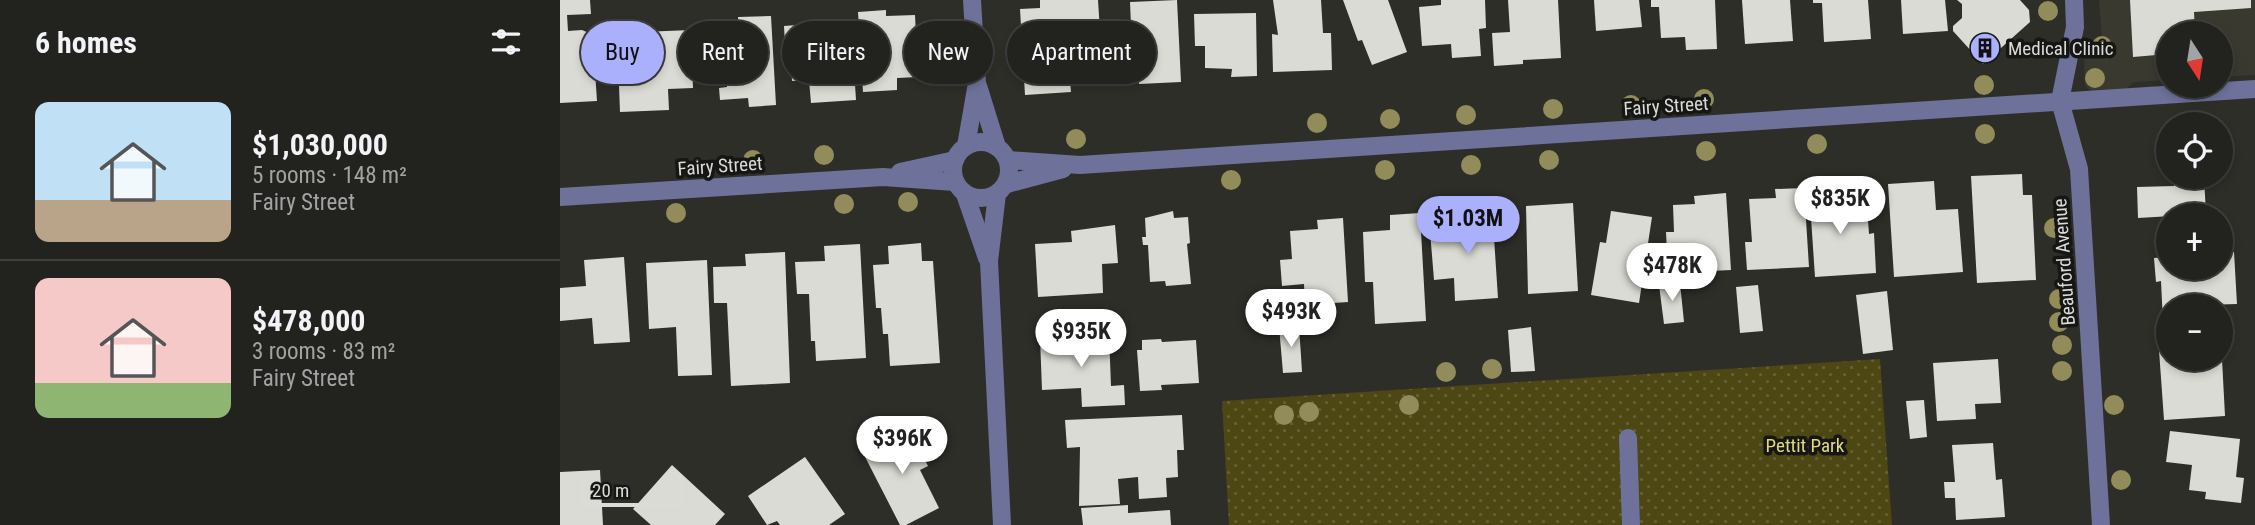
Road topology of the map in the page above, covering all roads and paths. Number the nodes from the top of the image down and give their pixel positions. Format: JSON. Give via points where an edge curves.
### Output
{"nodes":[{"id":1,"x":972,"y":0,"type":"edge"},
{"id":2,"x":2074,"y":0,"type":"edge"},
{"id":3,"x":973,"y":21,"type":"edge"},
{"id":4,"x":976,"y":84,"type":"edge"},
{"id":5,"x":976,"y":84,"type":"edge"},
{"id":6,"x":2255,"y":89,"type":"edge"},
{"id":7,"x":2060,"y":101,"type":"junction"},
{"id":8,"x":961,"y":153,"type":"junction"},
{"id":9,"x":1003,"y":154,"type":"junction"},
{"id":10,"x":1080,"y":165,"type":"junction"},
{"id":11,"x":883,"y":177,"type":"junction"},
{"id":12,"x":960,"y":188,"type":"junction"},
{"id":13,"x":1002,"y":189,"type":"junction"},
{"id":14,"x":560,"y":197,"type":"edge"},
{"id":15,"x":989,"y":261,"type":"junction"},
{"id":16,"x":1628,"y":438,"type":"dead end"},
{"id":17,"x":1002,"y":525,"type":"edge"},
{"id":18,"x":1631,"y":525,"type":"edge"},
{"id":19,"x":2101,"y":525,"type":"edge"}],
"edges":[{"from":1,"to":3,"type":"street"},
{"from":2,"to":7,"type":"street","name":"Beauford Avenue","via":[[2075,27]]},
{"from":4,"to":8,"type":"street"},
{"from":5,"to":9,"type":"street"},
{"from":6,"to":7,"type":"street","name":"Fairy Street"},
{"from":7,"to":10,"type":"street","name":"Fairy Street"},
{"from":7,"to":19,"type":"street","name":"Beauford Avenue","via":[[2079,169]]},
{"from":8,"to":9,"type":"street","via":[[982,142]]},
{"from":8,"to":11,"type":"street","name":"Fairy Street"},
{"from":8,"to":12,"type":"street"},
{"from":9,"to":10,"type":"street","name":"Fairy Street"},
{"from":9,"to":13,"type":"street","via":[[1010,168]]},
{"from":10,"to":13,"type":"street","name":"Fairy Street"},
{"from":11,"to":12,"type":"street","name":"Fairy Street"},
{"from":11,"to":14,"type":"street","name":"Fairy Street"},
{"from":12,"to":13,"type":"street","via":[[981,199]]},
{"from":12,"to":15,"type":"street"},
{"from":13,"to":15,"type":"street"},
{"from":15,"to":17,"type":"street"},
{"from":16,"to":18,"type":"street"}]}
